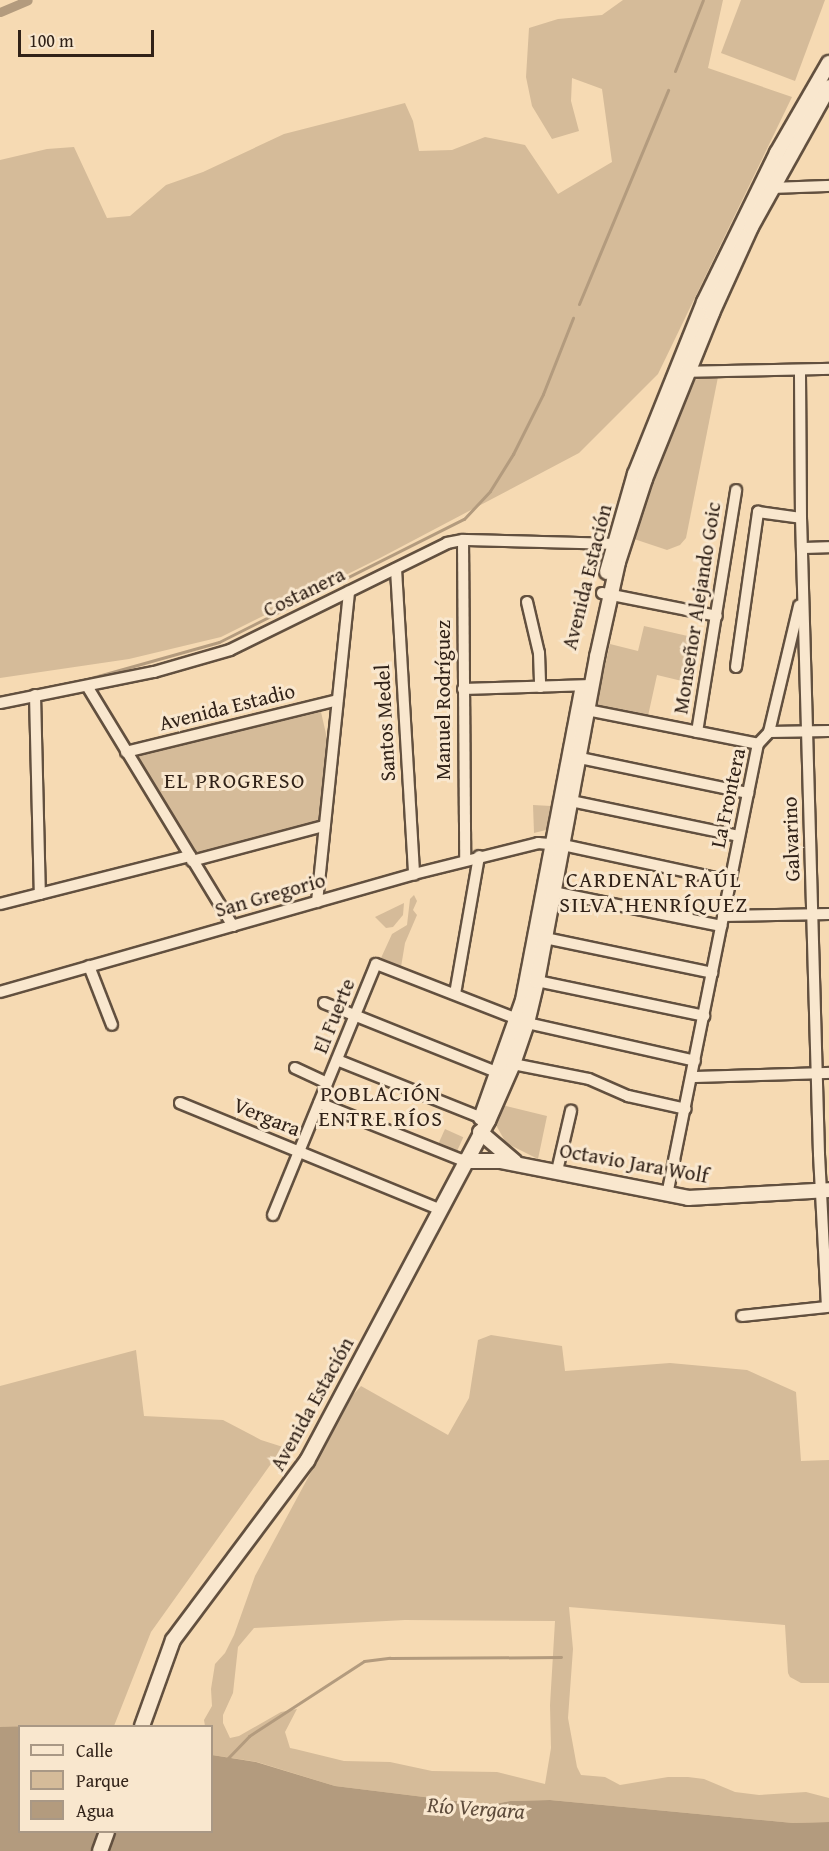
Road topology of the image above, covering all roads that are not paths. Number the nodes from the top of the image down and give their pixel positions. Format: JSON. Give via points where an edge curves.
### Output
{"nodes":[{"id":1,"x":829,"y":63,"type":"edge"},
{"id":2,"x":829,"y":87,"type":"edge"},
{"id":3,"x":801,"y":123,"type":"junction"},
{"id":4,"x":829,"y":186,"type":"edge"},
{"id":5,"x":765,"y":188,"type":"junction"},
{"id":6,"x":829,"y":369,"type":"edge"},
{"id":7,"x":800,"y":370,"type":"junction"},
{"id":8,"x":684,"y":372,"type":"junction"},
{"id":9,"x":736,"y":490,"type":"dead end"},
{"id":10,"x":801,"y":518,"type":"junction"},
{"id":11,"x":463,"y":540,"type":"junction"},
{"id":12,"x":619,"y":544,"type":"junction"},
{"id":13,"x":829,"y":547,"type":"edge"},
{"id":14,"x":802,"y":548,"type":"junction"},
{"id":15,"x":396,"y":569,"type":"junction"},
{"id":16,"x":803,"y":591,"type":"junction"},
{"id":17,"x":350,"y":592,"type":"junction"},
{"id":18,"x":607,"y":594,"type":"junction"},
{"id":19,"x":527,"y":602,"type":"dead end"},
{"id":20,"x":717,"y":616,"type":"junction"},
{"id":21,"x":736,"y":667,"type":"dead end"},
{"id":22,"x":588,"y":685,"type":"junction"},
{"id":23,"x":87,"y":686,"type":"junction"},
{"id":24,"x":540,"y":687,"type":"junction"},
{"id":25,"x":463,"y":689,"type":"junction"},
{"id":26,"x":35,"y":695,"type":"junction"},
{"id":27,"x":337,"y":700,"type":"junction"},
{"id":28,"x":0,"y":703,"type":"edge"},
{"id":29,"x":583,"y":709,"type":"junction"},
{"id":30,"x":829,"y":731,"type":"edge"},
{"id":31,"x":697,"y":732,"type":"junction"},
{"id":32,"x":769,"y":732,"type":"junction"},
{"id":33,"x":807,"y":732,"type":"junction"},
{"id":34,"x":758,"y":744,"type":"junction"},
{"id":35,"x":126,"y":752,"type":"junction"},
{"id":36,"x":579,"y":758,"type":"junction"},
{"id":37,"x":748,"y":793,"type":"junction"},
{"id":38,"x":571,"y":801,"type":"junction"},
{"id":39,"x":324,"y":826,"type":"junction"},
{"id":40,"x":738,"y":836,"type":"junction"},
{"id":41,"x":558,"y":844,"type":"junction"},
{"id":42,"x":479,"y":856,"type":"junction"},
{"id":43,"x":191,"y":859,"type":"junction"},
{"id":44,"x":465,"y":860,"type":"junction"},
{"id":45,"x":414,"y":874,"type":"junction"},
{"id":46,"x":730,"y":881,"type":"junction"},
{"id":47,"x":550,"y":891,"type":"junction"},
{"id":48,"x":40,"y":894,"type":"junction"},
{"id":49,"x":317,"y":902,"type":"junction"},
{"id":50,"x":0,"y":904,"type":"edge"},
{"id":51,"x":813,"y":914,"type":"junction"},
{"id":52,"x":829,"y":914,"type":"edge"},
{"id":53,"x":722,"y":921,"type":"junction"},
{"id":54,"x":233,"y":926,"type":"junction"},
{"id":55,"x":545,"y":938,"type":"junction"},
{"id":56,"x":89,"y":966,"type":"junction"},
{"id":57,"x":712,"y":973,"type":"junction"},
{"id":58,"x":537,"y":981,"type":"junction"},
{"id":59,"x":0,"y":992,"type":"edge"},
{"id":60,"x":455,"y":994,"type":"junction"},
{"id":61,"x":324,"y":1004,"type":"dead end"},
{"id":62,"x":355,"y":1016,"type":"junction"},
{"id":63,"x":704,"y":1016,"type":"junction"},
{"id":64,"x":522,"y":1021,"type":"junction"},
{"id":65,"x":112,"y":1025,"type":"dead end"},
{"id":66,"x":337,"y":1060,"type":"junction"},
{"id":67,"x":695,"y":1061,"type":"junction"},
{"id":68,"x":295,"y":1068,"type":"dead end"},
{"id":69,"x":505,"y":1071,"type":"junction"},
{"id":70,"x":829,"y":1073,"type":"edge"},
{"id":71,"x":816,"y":1074,"type":"junction"},
{"id":72,"x":692,"y":1077,"type":"junction"},
{"id":73,"x":327,"y":1083,"type":"junction"},
{"id":74,"x":180,"y":1103,"type":"dead end"},
{"id":75,"x":319,"y":1103,"type":"junction"},
{"id":76,"x":686,"y":1109,"type":"junction"},
{"id":77,"x":571,"y":1111,"type":"dead end"},
{"id":78,"x":483,"y":1124,"type":"junction"},
{"id":79,"x":829,"y":1146,"type":"edge"},
{"id":80,"x":299,"y":1152,"type":"junction"},
{"id":81,"x":819,"y":1154,"type":"junction"},
{"id":82,"x":464,"y":1161,"type":"junction"},
{"id":83,"x":517,"y":1164,"type":"junction"},
{"id":84,"x":557,"y":1171,"type":"junction"},
{"id":85,"x":825,"y":1190,"type":"edge"},
{"id":86,"x":668,"y":1195,"type":"junction"},
{"id":87,"x":439,"y":1209,"type":"junction"},
{"id":88,"x":273,"y":1215,"type":"dead end"},
{"id":89,"x":828,"y":1301,"type":"edge"},
{"id":90,"x":742,"y":1316,"type":"dead end"},
{"id":91,"x":142,"y":1725,"type":"edge"},
{"id":92,"x":106,"y":1833,"type":"edge"},
{"id":93,"x":100,"y":1851,"type":"edge"}],
"edges":[{"from":1,"to":3,"type":"street","name":"Avenida Estación"},
{"from":2,"to":3,"type":"street","name":"Avenida Estación"},
{"from":3,"to":5,"type":"street","name":"Avenida Estación"},
{"from":4,"to":5,"type":"street"},
{"from":5,"to":8,"type":"street","name":"Avenida Estación"},
{"from":6,"to":7,"type":"street"},
{"from":7,"to":8,"type":"street"},
{"from":7,"to":10,"type":"street","name":"Galvarino"},
{"from":8,"to":12,"type":"street","name":"Avenida Estación"},
{"from":9,"to":20,"type":"street","name":"Monseñor Alejando Goic"},
{"from":10,"to":14,"type":"street","name":"Galvarino"},
{"from":10,"to":21,"type":"street","via":[[758,512]]},
{"from":11,"to":12,"type":"street","name":"Costanera"},
{"from":11,"to":15,"type":"street","name":"Costanera","via":[[447,543]]},
{"from":11,"to":25,"type":"street","name":"Manuel Rodríguez"},
{"from":12,"to":18,"type":"street","name":"Avenida Estación"},
{"from":13,"to":14,"type":"street"},
{"from":14,"to":16,"type":"street","name":"Galvarino"},
{"from":15,"to":17,"type":"street","name":"Costanera"},
{"from":15,"to":45,"type":"street","name":"Santos Medel"},
{"from":16,"to":32,"type":"street","name":"La Frontera"},
{"from":16,"to":33,"type":"street","name":"Galvarino"},
{"from":17,"to":23,"type":"street","name":"Costanera","via":[[230,650],[183,665]]},
{"from":17,"to":27,"type":"street"},
{"from":18,"to":20,"type":"street"},
{"from":18,"to":22,"type":"street","name":"Avenida Estación"},
{"from":19,"to":24,"type":"street","via":[[539,653]]},
{"from":20,"to":31,"type":"street","name":"Monseñor Alejando Goic"},
{"from":22,"to":24,"type":"street"},
{"from":22,"to":29,"type":"street","name":"Avenida Estación"},
{"from":23,"to":26,"type":"street","name":"Costanera"},
{"from":23,"to":35,"type":"street"},
{"from":24,"to":25,"type":"street"},
{"from":25,"to":44,"type":"street","name":"Manuel Rodríguez"},
{"from":26,"to":28,"type":"street","name":"Costanera"},
{"from":26,"to":48,"type":"street"},
{"from":27,"to":35,"type":"street","name":"Avenida Estadio"},
{"from":27,"to":39,"type":"street"},
{"from":29,"to":31,"type":"street"},
{"from":29,"to":36,"type":"street","name":"Avenida Estación"},
{"from":29,"to":41,"type":"street","name":"Avenida Estación"},
{"from":30,"to":33,"type":"street"},
{"from":31,"to":34,"type":"street"},
{"from":32,"to":33,"type":"street"},
{"from":32,"to":34,"type":"street","name":"La Frontera"},
{"from":33,"to":51,"type":"street","name":"Galvarino"},
{"from":34,"to":37,"type":"street","name":"La Frontera"},
{"from":35,"to":43,"type":"street"},
{"from":36,"to":37,"type":"street"},
{"from":36,"to":38,"type":"street","name":"Avenida Estación"},
{"from":37,"to":40,"type":"street","name":"La Frontera"},
{"from":38,"to":40,"type":"street"},
{"from":38,"to":41,"type":"street","name":"Avenida Estación"},
{"from":39,"to":43,"type":"street"},
{"from":39,"to":49,"type":"street"},
{"from":40,"to":46,"type":"street","name":"La Frontera"},
{"from":41,"to":42,"type":"street","name":"San Gregorio","via":[[538,843]]},
{"from":41,"to":46,"type":"street","name":"San Gregorio"},
{"from":41,"to":47,"type":"street","name":"Avenida Estación"},
{"from":42,"to":44,"type":"street","name":"San Gregorio"},
{"from":42,"to":60,"type":"street"},
{"from":43,"to":48,"type":"street"},
{"from":43,"to":54,"type":"street"},
{"from":44,"to":45,"type":"street","name":"San Gregorio"},
{"from":45,"to":49,"type":"street","name":"San Gregorio"},
{"from":46,"to":53,"type":"street","name":"La Frontera"},
{"from":47,"to":53,"type":"street"},
{"from":47,"to":55,"type":"street","name":"Avenida Estación"},
{"from":47,"to":64,"type":"street","name":"Avenida Estación"},
{"from":48,"to":50,"type":"street"},
{"from":49,"to":54,"type":"street","name":"San Gregorio"},
{"from":51,"to":52,"type":"street"},
{"from":51,"to":53,"type":"street"},
{"from":51,"to":71,"type":"street","name":"Galvarino"},
{"from":53,"to":57,"type":"street","name":"La Frontera"},
{"from":54,"to":56,"type":"street","name":"San Gregorio"},
{"from":55,"to":57,"type":"street"},
{"from":55,"to":58,"type":"street","name":"Avenida Estación"},
{"from":56,"to":59,"type":"street","name":"San Gregorio"},
{"from":56,"to":65,"type":"street"},
{"from":57,"to":63,"type":"street","name":"La Frontera"},
{"from":58,"to":63,"type":"street"},
{"from":58,"to":64,"type":"street","name":"Avenida Estación"},
{"from":60,"to":62,"type":"street","name":"El Fuerte","via":[[376,964]]},
{"from":60,"to":64,"type":"street"},
{"from":61,"to":62,"type":"street"},
{"from":62,"to":66,"type":"street","name":"El Fuerte"},
{"from":62,"to":69,"type":"street"},
{"from":63,"to":67,"type":"street","name":"La Frontera"},
{"from":64,"to":67,"type":"street"},
{"from":64,"to":69,"type":"street","name":"Avenida Estación"},
{"from":64,"to":69,"type":"street","name":"Avenida Estación"},
{"from":66,"to":73,"type":"street","name":"El Fuerte"},
{"from":66,"to":78,"type":"street"},
{"from":67,"to":72,"type":"street","name":"La Frontera"},
{"from":68,"to":73,"type":"street"},
{"from":69,"to":76,"type":"street","via":[[589,1080],[628,1096]]},
{"from":69,"to":78,"type":"street","name":"Avenida Estación"},
{"from":70,"to":71,"type":"street"},
{"from":71,"to":72,"type":"street"},
{"from":71,"to":81,"type":"street","name":"Galvarino"},
{"from":72,"to":76,"type":"street","name":"La Frontera"},
{"from":73,"to":75,"type":"street","name":"El Fuerte"},
{"from":74,"to":80,"type":"street","name":"Vergara"},
{"from":75,"to":80,"type":"street","name":"El Fuerte"},
{"from":75,"to":82,"type":"street"},
{"from":76,"to":86,"type":"street","name":"La Frontera"},
{"from":77,"to":84,"type":"street"},
{"from":78,"to":82,"type":"street","name":"Avenida Estación"},
{"from":78,"to":83,"type":"street"},
{"from":79,"to":81,"type":"street"},
{"from":80,"to":87,"type":"street","name":"Vergara"},
{"from":80,"to":88,"type":"street","name":"El Fuerte"},
{"from":81,"to":85,"type":"street","name":"Galvarino"},
{"from":82,"to":83,"type":"street","name":"Octavio Jara Wolf"},
{"from":82,"to":87,"type":"street","name":"Avenida Estación"},
{"from":83,"to":84,"type":"street","name":"Octavio Jara Wolf"},
{"from":84,"to":86,"type":"street","name":"Octavio Jara Wolf"},
{"from":85,"to":86,"type":"street","name":"Octavio Jara Wolf","via":[[705,1199]]},
{"from":85,"to":89,"type":"street","name":"Galvarino"},
{"from":87,"to":91,"type":"street","name":"Avenida Estación","via":[[307,1461],[181,1628],[167,1654]]},
{"from":89,"to":90,"type":"street"},
{"from":92,"to":93,"type":"street"}]}
